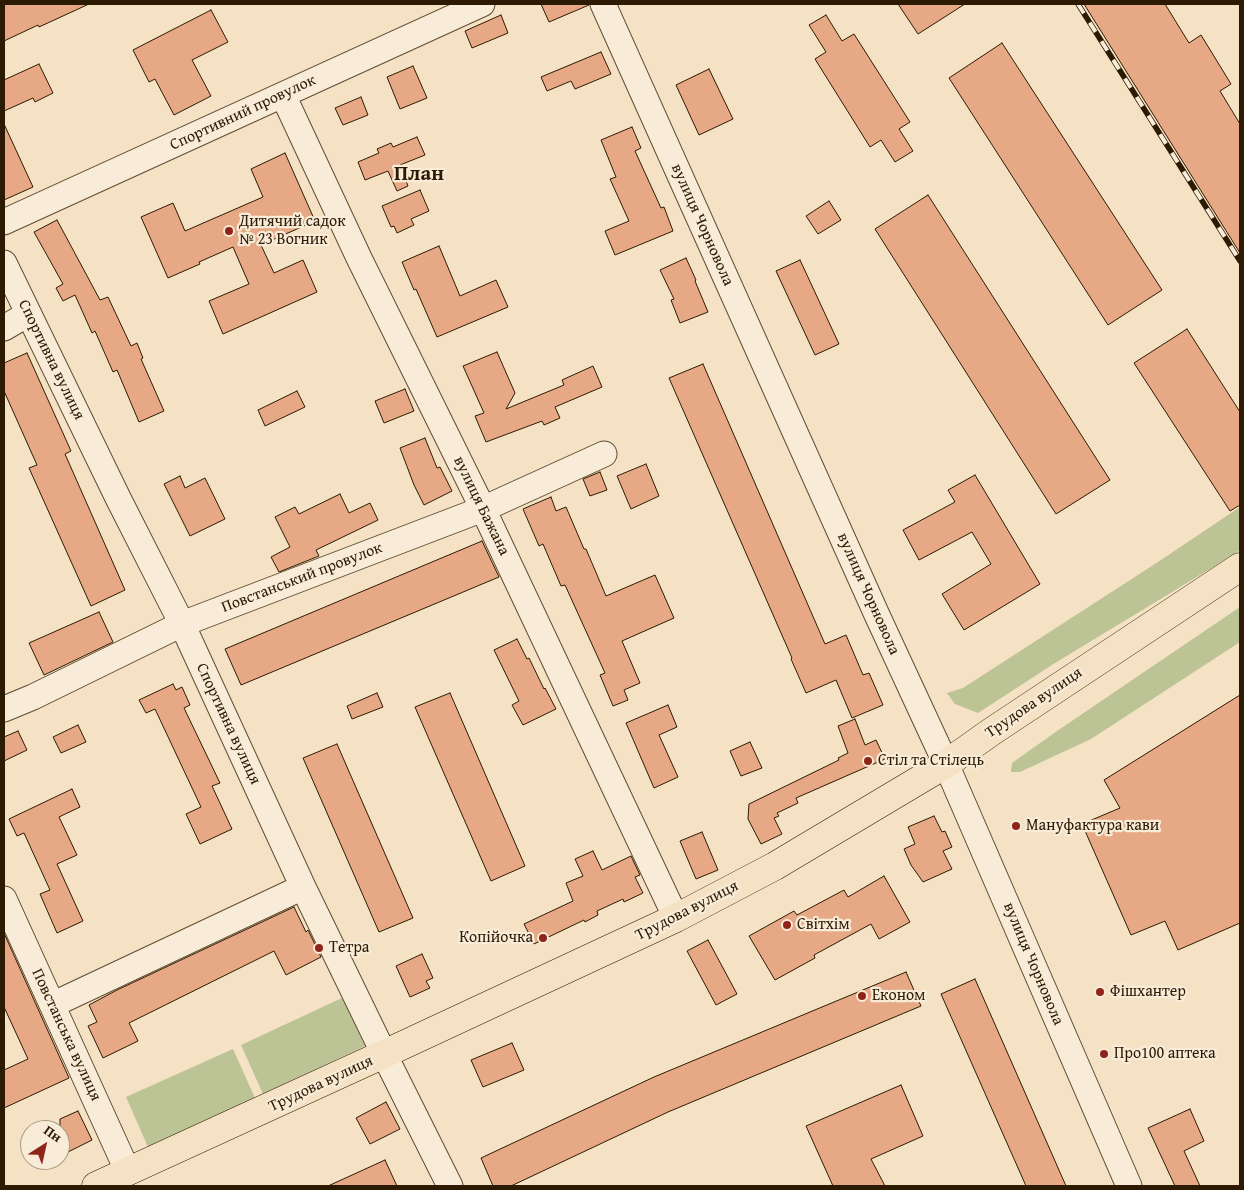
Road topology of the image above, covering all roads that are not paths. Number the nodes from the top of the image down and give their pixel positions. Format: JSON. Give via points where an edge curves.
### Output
{"nodes":[{"id":1,"x":482,"y":4,"type":"edge"},
{"id":2,"x":604,"y":4,"type":"edge"},
{"id":3,"x":283,"y":95,"type":"junction"},
{"id":4,"x":4,"y":222,"type":"edge"},
{"id":5,"x":4,"y":263,"type":"edge"},
{"id":6,"x":28,"y":314,"type":"junction"},
{"id":7,"x":4,"y":328,"type":"edge"},
{"id":8,"x":604,"y":454,"type":"dead end"},
{"id":9,"x":483,"y":509,"type":"junction"},
{"id":10,"x":1240,"y":567,"type":"edge"},
{"id":11,"x":182,"y":624,"type":"junction"},
{"id":12,"x":4,"y":709,"type":"edge"},
{"id":13,"x":946,"y":764,"type":"junction"},
{"id":14,"x":304,"y":887,"type":"junction"},
{"id":15,"x":4,"y":899,"type":"edge"},
{"id":16,"x":676,"y":918,"type":"junction"},
{"id":17,"x":52,"y":1005,"type":"junction"},
{"id":18,"x":384,"y":1054,"type":"junction"},
{"id":19,"x":128,"y":1172,"type":"junction"},
{"id":20,"x":96,"y":1186,"type":"edge"},
{"id":21,"x":450,"y":1186,"type":"edge"},
{"id":22,"x":1129,"y":1186,"type":"edge"}],
"edges":[{"from":1,"to":3,"type":"street","name":"Спортивний провулок"},
{"from":2,"to":13,"type":"street","name":"вулиця Чорновола"},
{"from":3,"to":4,"type":"street","name":"Спортивний провулок"},
{"from":3,"to":9,"type":"street","name":"вулиця Бажана","via":[[362,266]]},
{"from":5,"to":6,"type":"street","name":"Спортивна вулиця"},
{"from":6,"to":7,"type":"street"},
{"from":6,"to":11,"type":"street","name":"Спортивна вулиця"},
{"from":8,"to":9,"type":"street","name":"Повстанський провулок"},
{"from":9,"to":11,"type":"street","name":"Повстанський провулок"},
{"from":9,"to":16,"type":"street","name":"вулиця Бажана"},
{"from":10,"to":13,"type":"main road","name":"Трудова вулиця"},
{"from":11,"to":12,"type":"street","name":"Повстанський провулок"},
{"from":11,"to":14,"type":"street","name":"Спортивна вулиця"},
{"from":13,"to":16,"type":"main road","name":"Трудова вулиця","via":[[775,866]]},
{"from":13,"to":22,"type":"street","name":"вулиця Чорновола"},
{"from":14,"to":17,"type":"street"},
{"from":14,"to":18,"type":"street","name":"Спортивна вулиця"},
{"from":15,"to":17,"type":"street","name":"Повстанська вулиця"},
{"from":16,"to":18,"type":"main road","name":"Трудова вулиця"},
{"from":17,"to":19,"type":"street","name":"Повстанська вулиця"},
{"from":18,"to":19,"type":"main road","name":"Трудова вулиця"},
{"from":18,"to":21,"type":"street","name":"Спортивна вулиця"},
{"from":19,"to":20,"type":"main road","name":"Трудова вулиця"}]}
